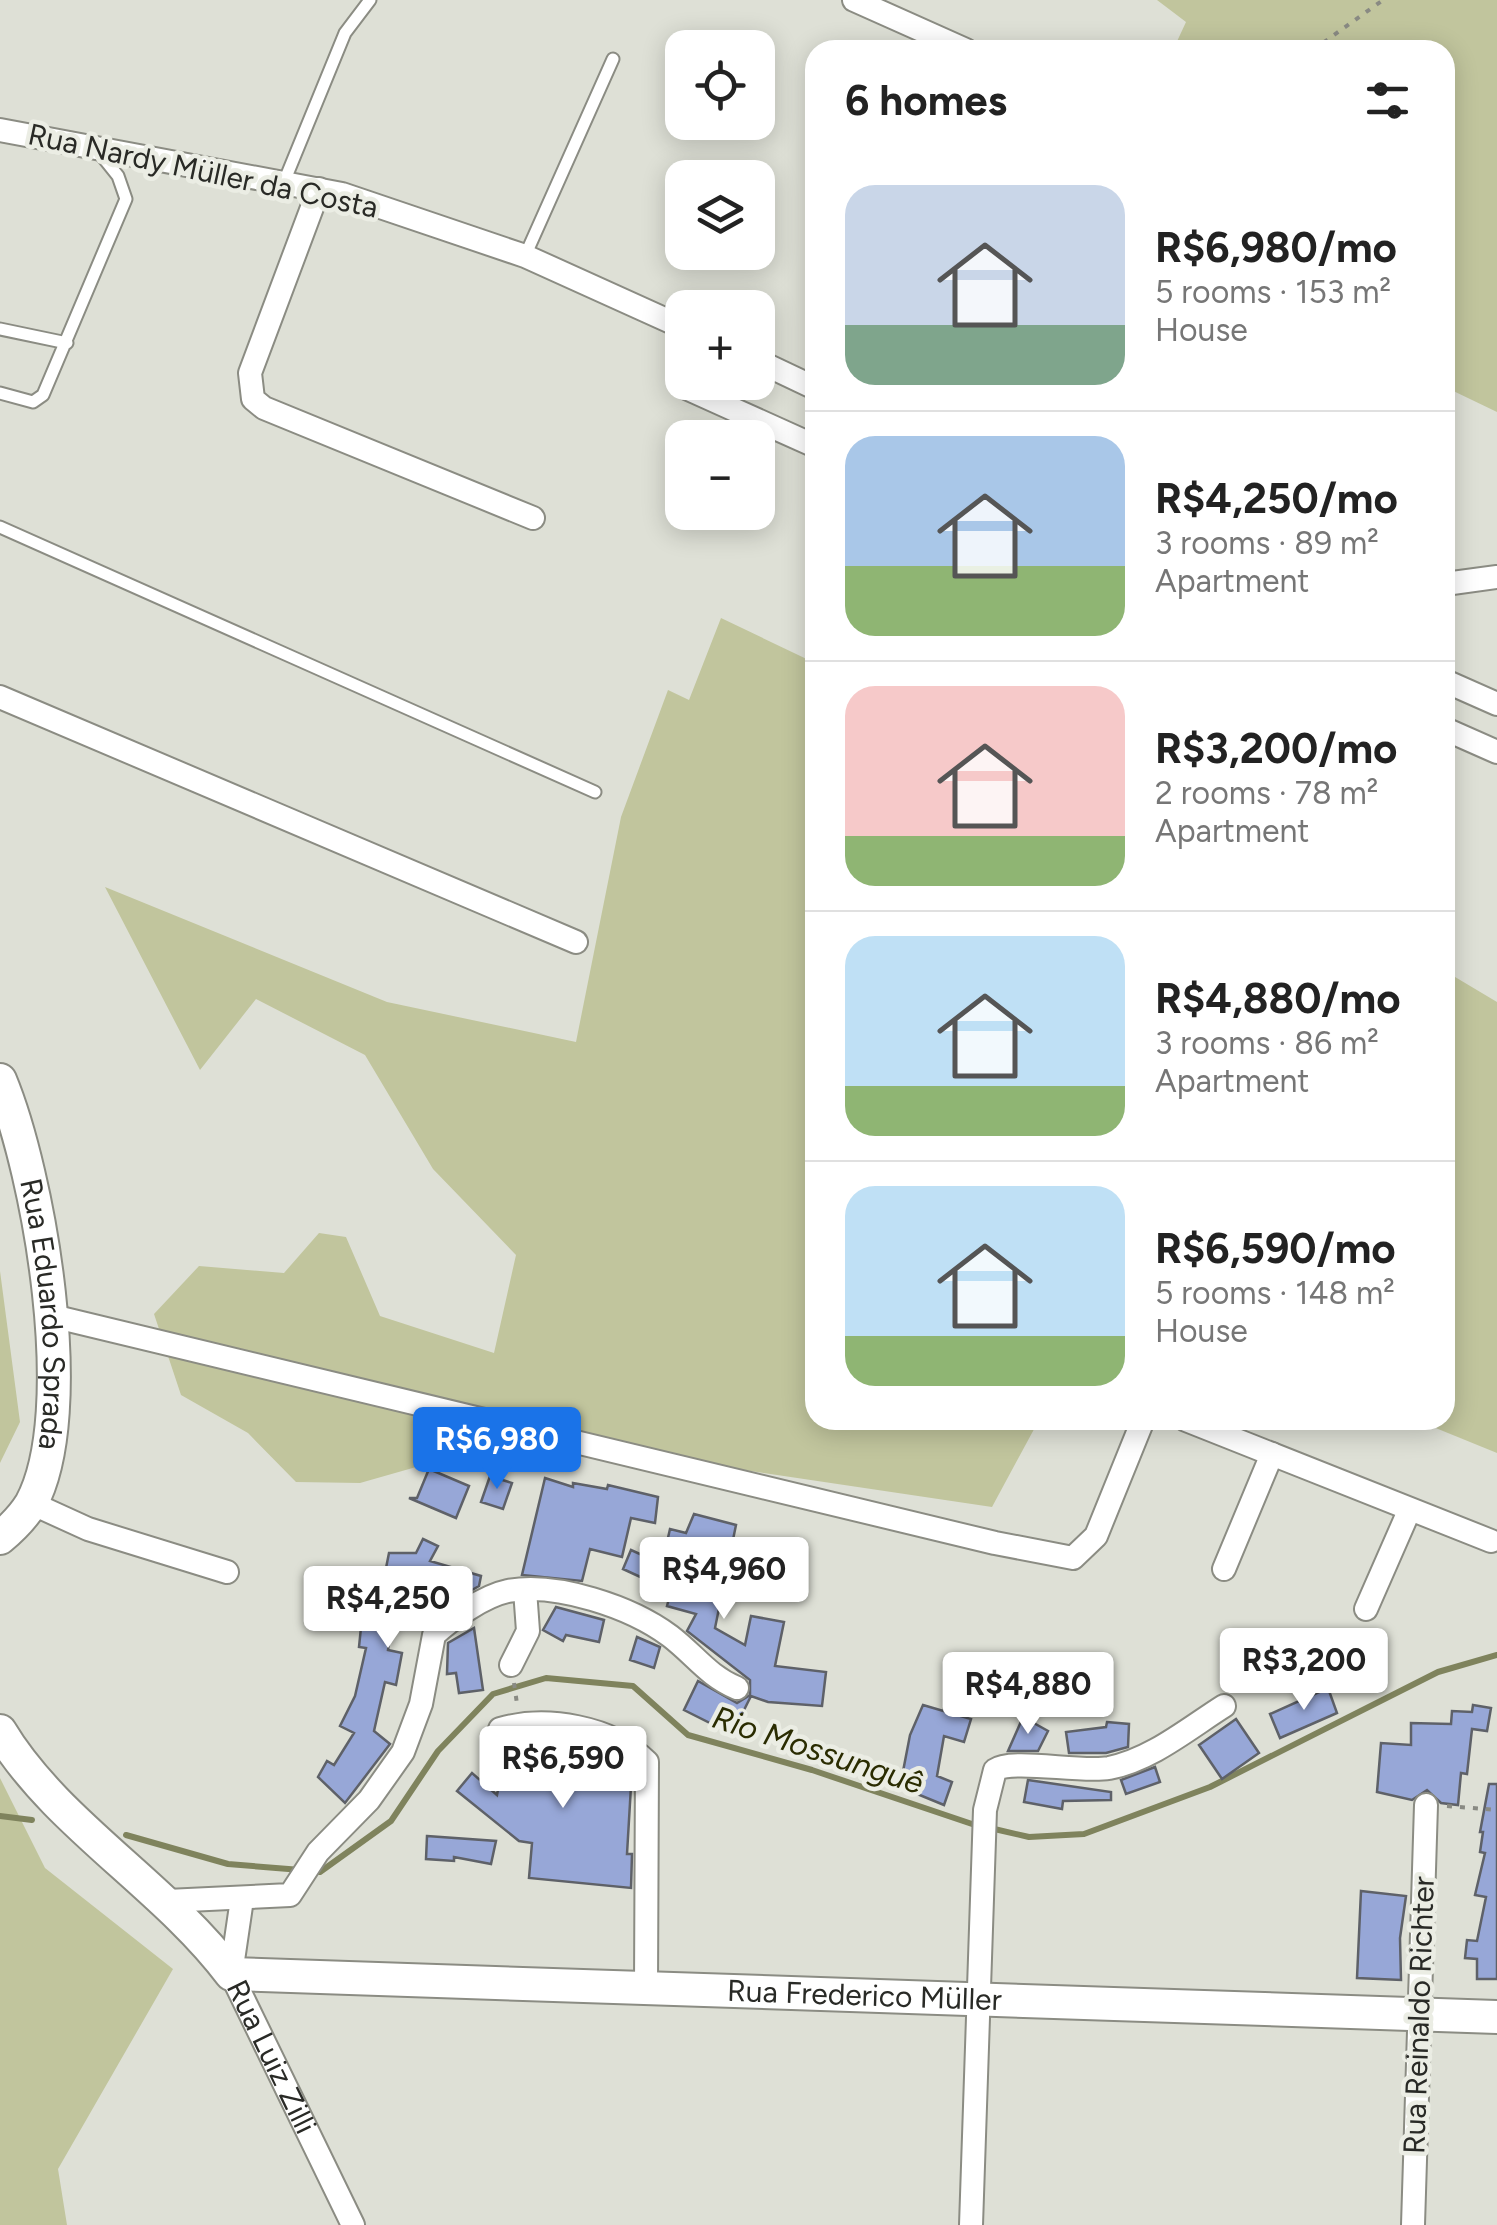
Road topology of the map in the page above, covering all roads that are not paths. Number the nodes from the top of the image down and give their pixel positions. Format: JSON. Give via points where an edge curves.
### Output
{"nodes":[{"id":1,"x":370,"y":0,"type":"edge"},
{"id":2,"x":854,"y":0,"type":"edge"},
{"id":3,"x":944,"y":40,"type":"edge"},
{"id":4,"x":613,"y":58,"type":"dead end"},
{"id":5,"x":0,"y":130,"type":"edge"},
{"id":6,"x":96,"y":147,"type":"junction"},
{"id":7,"x":284,"y":182,"type":"junction"},
{"id":8,"x":319,"y":189,"type":"junction"},
{"id":9,"x":525,"y":256,"type":"junction"},
{"id":10,"x":665,"y":319,"type":"edge"},
{"id":11,"x":0,"y":330,"type":"edge"},
{"id":12,"x":67,"y":344,"type":"junction"},
{"id":13,"x":775,"y":370,"type":"edge"},
{"id":14,"x":805,"y":383,"type":"edge"},
{"id":15,"x":0,"y":393,"type":"edge"},
{"id":16,"x":713,"y":400,"type":"edge"},
{"id":17,"x":805,"y":442,"type":"edge"},
{"id":18,"x":533,"y":518,"type":"dead end"},
{"id":19,"x":0,"y":527,"type":"edge"},
{"id":20,"x":1497,"y":577,"type":"edge"},
{"id":21,"x":1455,"y":583,"type":"edge"},
{"id":22,"x":1455,"y":685,"type":"edge"},
{"id":23,"x":0,"y":697,"type":"edge"},
{"id":24,"x":1497,"y":704,"type":"edge"},
{"id":25,"x":1455,"y":733,"type":"edge"},
{"id":26,"x":1497,"y":752,"type":"edge"},
{"id":27,"x":595,"y":792,"type":"dead end"},
{"id":28,"x":576,"y":942,"type":"dead end"},
{"id":29,"x":0,"y":1080,"type":"edge"},
{"id":30,"x":48,"y":1314,"type":"junction"},
{"id":31,"x":1139,"y":1430,"type":"edge"},
{"id":32,"x":1211,"y":1430,"type":"edge"},
{"id":33,"x":1272,"y":1454,"type":"junction"},
{"id":34,"x":31,"y":1503,"type":"junction"},
{"id":35,"x":1408,"y":1511,"type":"junction"},
{"id":36,"x":0,"y":1538,"type":"edge"},
{"id":37,"x":1492,"y":1541,"type":"dead end"},
{"id":38,"x":1224,"y":1569,"type":"dead end"},
{"id":39,"x":227,"y":1572,"type":"dead end"},
{"id":40,"x":525,"y":1590,"type":"junction"},
{"id":41,"x":1366,"y":1609,"type":"dead end"},
{"id":42,"x":510,"y":1665,"type":"road end"},
{"id":43,"x":737,"y":1688,"type":"dead end"},
{"id":44,"x":1224,"y":1706,"type":"dead end"},
{"id":45,"x":510,"y":1726,"type":"road end"},
{"id":46,"x":0,"y":1731,"type":"edge"},
{"id":47,"x":1426,"y":1804,"type":"road end"},
{"id":48,"x":242,"y":1899,"type":"junction"},
{"id":49,"x":167,"y":1901,"type":"junction"},
{"id":50,"x":232,"y":1974,"type":"junction"},
{"id":51,"x":646,"y":1988,"type":"junction"},
{"id":52,"x":978,"y":2000,"type":"junction"},
{"id":53,"x":1419,"y":2014,"type":"junction"},
{"id":54,"x":1497,"y":2017,"type":"edge"},
{"id":55,"x":352,"y":2225,"type":"edge"},
{"id":56,"x":971,"y":2225,"type":"edge"},
{"id":57,"x":1413,"y":2225,"type":"edge"}],
"edges":[{"from":1,"to":7,"type":"lane","via":[[345,33]]},
{"from":2,"to":3,"type":"street"},
{"from":4,"to":9,"type":"lane"},
{"from":5,"to":6,"type":"street","name":"Rua Nardy Müller da Costa"},
{"from":6,"to":7,"type":"street","name":"Rua Nardy Müller da Costa"},
{"from":6,"to":12,"type":"lane","via":[[126,199]]},
{"from":7,"to":8,"type":"street","name":"Rua Nardy Müller da Costa"},
{"from":8,"to":9,"type":"street","name":"Rua Nardy Müller da Costa"},
{"from":8,"to":18,"type":"street","via":[[250,373],[253,398]]},
{"from":9,"to":10,"type":"street","name":"Rua Nardy Müller da Costa"},
{"from":11,"to":12,"type":"lane"},
{"from":12,"to":15,"type":"lane","via":[[43,395],[33,402]]},
{"from":13,"to":14,"type":"street"},
{"from":16,"to":17,"type":"street"},
{"from":19,"to":27,"type":"lane"},
{"from":20,"to":21,"type":"street"},
{"from":22,"to":24,"type":"street"},
{"from":23,"to":28,"type":"street"},
{"from":25,"to":26,"type":"street"},
{"from":29,"to":30,"type":"street","name":"Rua Eduardo Sprada","via":[[26,1155]]},
{"from":30,"to":31,"type":"street","via":[[1074,1558],[1096,1536]]},
{"from":30,"to":34,"type":"street","name":"Rua Eduardo Sprada","via":[[49,1425]]},
{"from":32,"to":33,"type":"street"},
{"from":33,"to":35,"type":"street"},
{"from":33,"to":38,"type":"street"},
{"from":34,"to":36,"type":"street","name":"Rua Eduardo Sprada"},
{"from":34,"to":39,"type":"street","via":[[88,1529]]},
{"from":35,"to":37,"type":"street"},
{"from":35,"to":41,"type":"street"},
{"from":40,"to":42,"type":"street","via":[[528,1631]]},
{"from":40,"to":43,"type":"street","via":[[642,1620]]},
{"from":40,"to":48,"type":"street","via":[[504,1592],[434,1635],[403,1752],[286,1896]]},
{"from":44,"to":52,"type":"street","via":[[1154,1751],[1113,1767],[1064,1771],[1003,1764],[990,1780],[984,1810]]},
{"from":45,"to":51,"type":"street","via":[[542,1721],[592,1733],[640,1755],[650,1769]]},
{"from":46,"to":49,"type":"street","name":"Rua Luiz Zilli","via":[[43,1786]]},
{"from":47,"to":53,"type":"street","name":"Rua Reinaldo Richter"},
{"from":48,"to":49,"type":"street"},
{"from":48,"to":50,"type":"street"},
{"from":49,"to":50,"type":"street","name":"Rua Luiz Zilli"},
{"from":50,"to":51,"type":"street","name":"Rua Frederico Müller"},
{"from":50,"to":55,"type":"street","name":"Rua Luiz Zilli"},
{"from":51,"to":52,"type":"street","name":"Rua Frederico Müller"},
{"from":52,"to":53,"type":"street","name":"Rua Frederico Müller"},
{"from":52,"to":56,"type":"street"},
{"from":53,"to":54,"type":"street","name":"Rua Frederico Müller"},
{"from":53,"to":57,"type":"street","name":"Rua Reinaldo Richter"}]}
